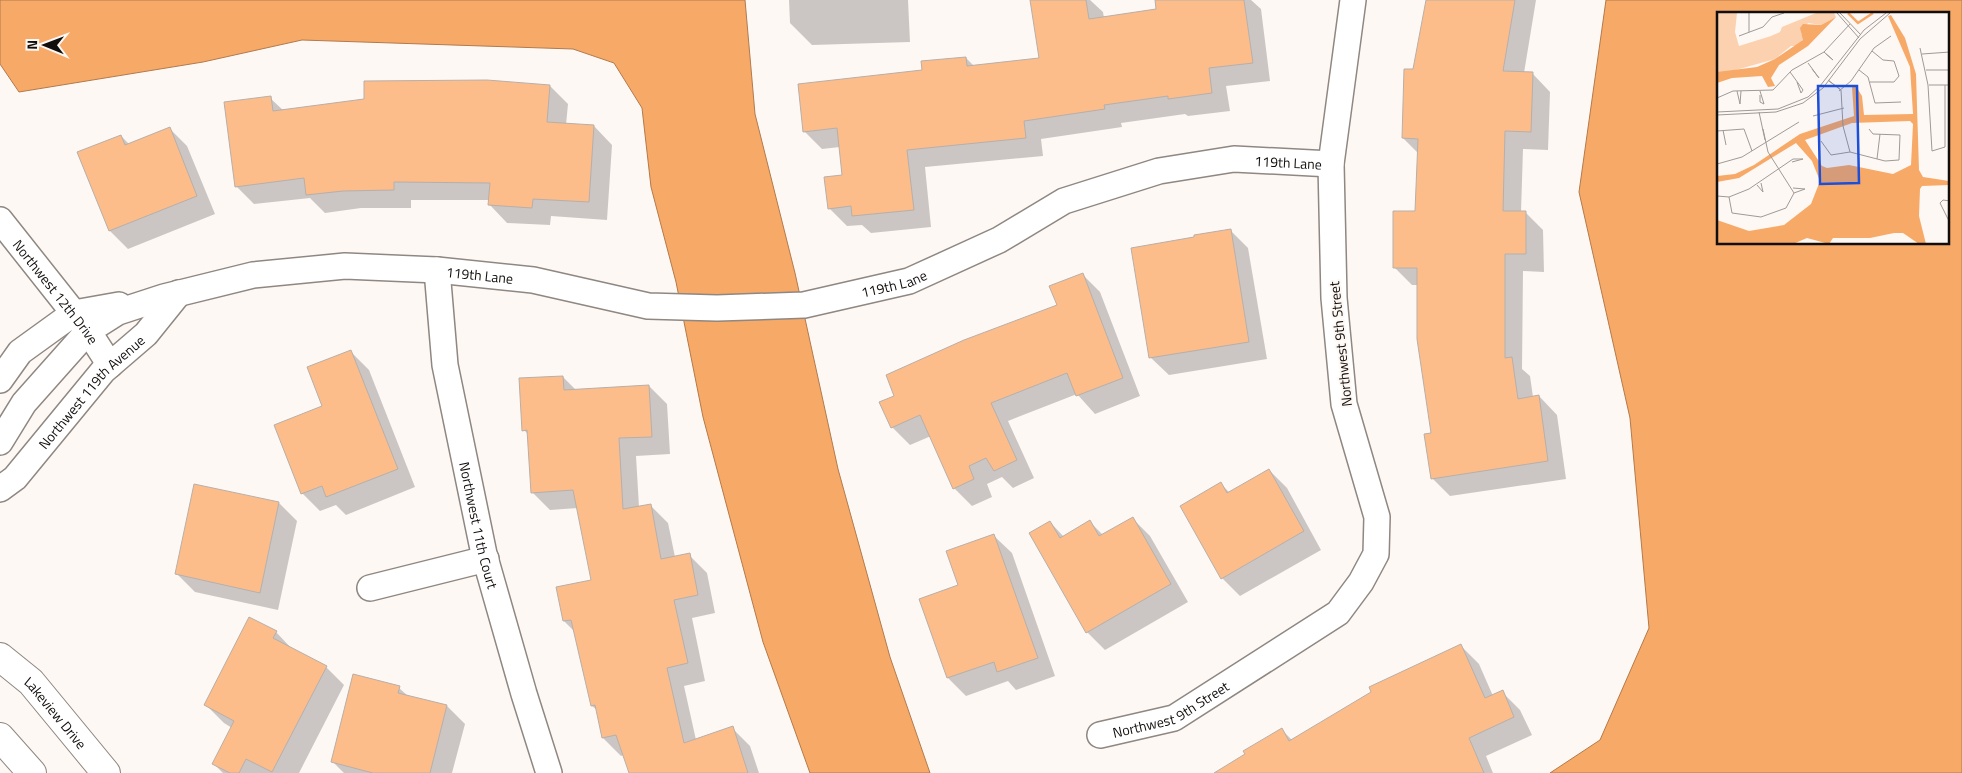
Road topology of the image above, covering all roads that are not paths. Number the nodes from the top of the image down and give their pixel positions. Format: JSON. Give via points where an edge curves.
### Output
{"nodes":[{"id":1,"x":1353,"y":0,"type":"edge"},
{"id":2,"x":1331,"y":164,"type":"junction"},
{"id":3,"x":0,"y":220,"type":"edge"},
{"id":4,"x":437,"y":270,"type":"junction"},
{"id":5,"x":171,"y":295,"type":"junction"},
{"id":6,"x":81,"y":322,"type":"junction"},
{"id":7,"x":110,"y":365,"type":"junction"},
{"id":8,"x":0,"y":380,"type":"edge"},
{"id":9,"x":0,"y":442,"type":"edge"},
{"id":10,"x":0,"y":489,"type":"edge"},
{"id":11,"x":486,"y":559,"type":"junction"},
{"id":12,"x":370,"y":588,"type":"dead end"},
{"id":13,"x":0,"y":657,"type":"edge"},
{"id":14,"x":1100,"y":735,"type":"dead end"},
{"id":15,"x":0,"y":737,"type":"edge"},
{"id":16,"x":32,"y":773,"type":"edge"},
{"id":17,"x":106,"y":773,"type":"edge"},
{"id":18,"x":549,"y":773,"type":"edge"}],
"edges":[{"from":1,"to":2,"type":"street","name":"Northwest 9th Street"},
{"from":2,"to":4,"type":"street","name":"119th Lane","via":[[1234,159],[1159,170],[1064,202],[999,240],[909,281],[804,304],[648,306],[533,280]]},
{"from":2,"to":14,"type":"street","name":"Northwest 9th Street","via":[[1334,298],[1344,404],[1377,517],[1376,554],[1361,582],[1338,613],[1174,718]]},
{"from":3,"to":6,"type":"street","name":"Northwest 12th Drive"},
{"from":4,"to":5,"type":"street","via":[[345,266],[253,275]]},
{"from":4,"to":11,"type":"street","name":"Northwest 11th Court","via":[[445,365]]},
{"from":5,"to":6,"type":"street"},
{"from":5,"to":7,"type":"street","name":"Northwest 119th Avenue","via":[[146,334]]},
{"from":6,"to":7,"type":"street","name":"Northwest 12th Drive"},
{"from":6,"to":8,"type":"street","via":[[20,352]]},
{"from":6,"to":9,"type":"street"},
{"from":7,"to":10,"type":"street","name":"Northwest 119th Avenue","via":[[15,478]]},
{"from":11,"to":12,"type":"street"},
{"from":11,"to":18,"type":"street","name":"Northwest 11th Court"},
{"from":13,"to":17,"type":"street","name":"Lakeview Drive","via":[[31,682]]},
{"from":15,"to":16,"type":"street"}]}
